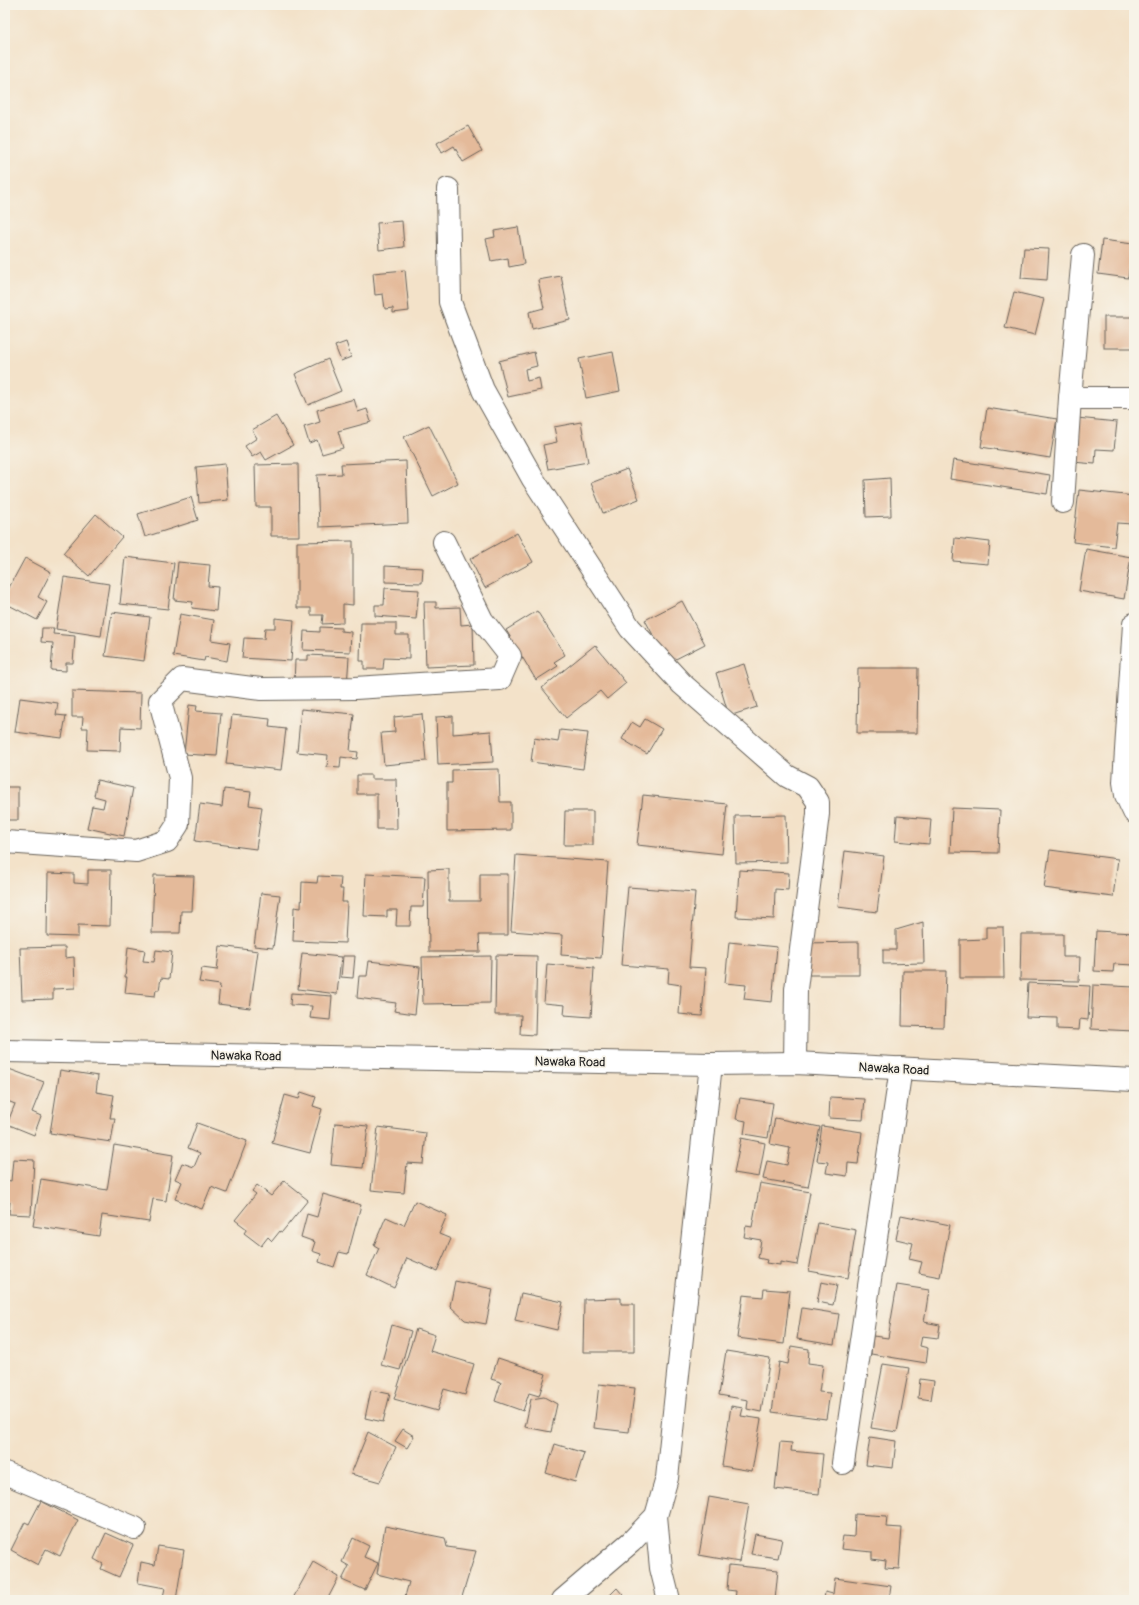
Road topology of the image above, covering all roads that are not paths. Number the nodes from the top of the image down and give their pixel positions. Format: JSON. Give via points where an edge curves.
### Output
{"nodes":[{"id":1,"x":448,"y":189,"type":"dead end"},
{"id":2,"x":1084,"y":256,"type":"dead end"},
{"id":3,"x":1070,"y":398,"type":"junction"},
{"id":4,"x":1134,"y":398,"type":"edge"},
{"id":5,"x":1063,"y":502,"type":"dead end"},
{"id":6,"x":444,"y":542,"type":"dead end"},
{"id":7,"x":1134,"y":624,"type":"edge"},
{"id":8,"x":1134,"y":812,"type":"edge"},
{"id":9,"x":5,"y":842,"type":"edge"},
{"id":10,"x":5,"y":1050,"type":"edge"},
{"id":11,"x":795,"y":1063,"type":"junction"},
{"id":12,"x":711,"y":1064,"type":"junction"},
{"id":13,"x":901,"y":1068,"type":"junction"},
{"id":14,"x":1134,"y":1080,"type":"edge"},
{"id":15,"x":843,"y":1463,"type":"dead end"},
{"id":16,"x":5,"y":1473,"type":"edge"},
{"id":17,"x":656,"y":1516,"type":"junction"},
{"id":18,"x":135,"y":1528,"type":"dead end"},
{"id":19,"x":563,"y":1600,"type":"edge"},
{"id":20,"x":668,"y":1600,"type":"edge"}],
"edges":[{"from":1,"to":11,"type":"street","via":[[450,302],[483,390],[533,479],[630,628],[682,684],[787,776],[808,787],[818,802],[796,989]]},
{"from":2,"to":3,"type":"street"},
{"from":3,"to":4,"type":"street"},
{"from":3,"to":5,"type":"street"},
{"from":6,"to":9,"type":"street","via":[[482,620],[510,656],[500,679],[355,688],[261,690],[182,679],[160,701],[180,778],[178,824],[167,841],[136,851]]},
{"from":7,"to":8,"type":"street","via":[[1124,782],[1126,795]]},
{"from":10,"to":12,"type":"street","name":"Nawaka Road"},
{"from":11,"to":12,"type":"street","name":"Nawaka Road"},
{"from":11,"to":13,"type":"street","name":"Nawaka Road"},
{"from":12,"to":17,"type":"street","via":[[667,1478]]},
{"from":13,"to":14,"type":"street","name":"Nawaka Road"},
{"from":13,"to":15,"type":"street"},
{"from":16,"to":18,"type":"street"},
{"from":17,"to":19,"type":"street","via":[[631,1542]]},
{"from":17,"to":20,"type":"street","via":[[661,1568]]}]}
